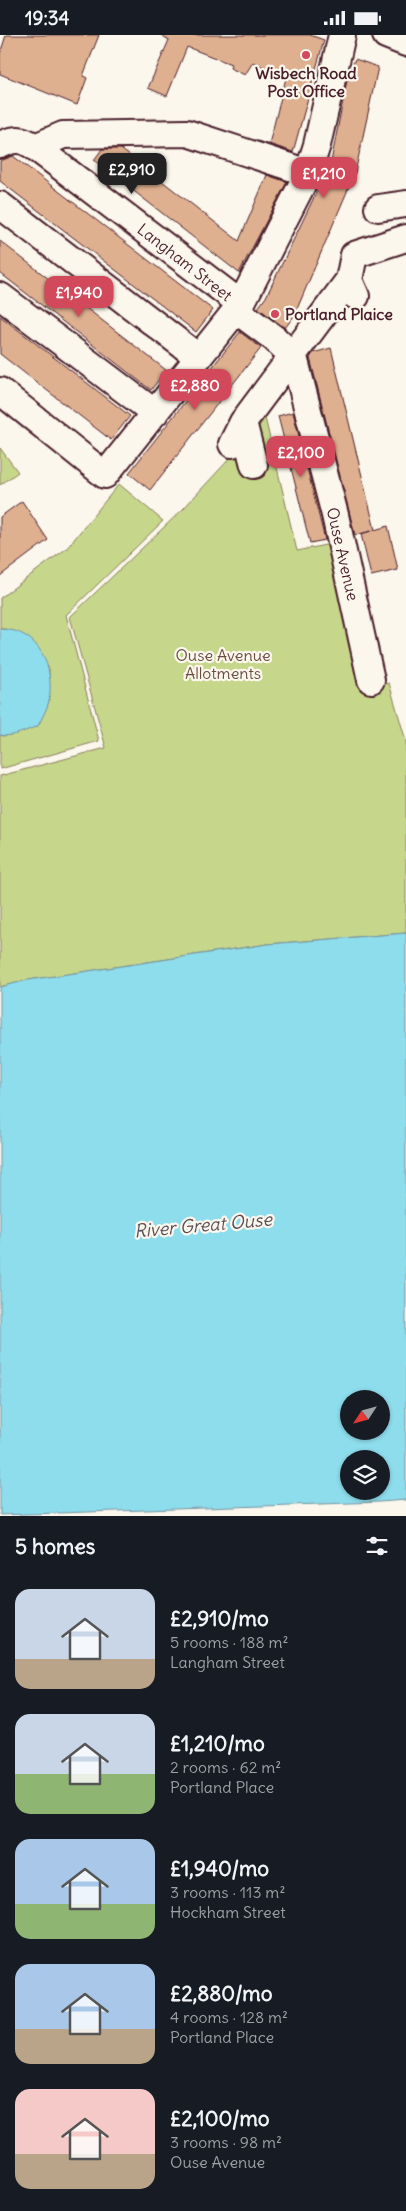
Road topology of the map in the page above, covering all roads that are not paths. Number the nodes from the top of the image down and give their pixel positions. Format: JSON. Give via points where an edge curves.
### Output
{"nodes":[{"id":1,"x":342,"y":35,"type":"edge"},
{"id":2,"x":386,"y":35,"type":"edge"},
{"id":3,"x":406,"y":43,"type":"edge"},
{"id":4,"x":2,"y":141,"type":"edge"},
{"id":5,"x":35,"y":147,"type":"junction"},
{"id":6,"x":308,"y":173,"type":"junction"},
{"id":7,"x":406,"y":204,"type":"edge"},
{"id":8,"x":0,"y":205,"type":"edge"},
{"id":9,"x":378,"y":208,"type":"dead end"},
{"id":10,"x":406,"y":238,"type":"edge"},
{"id":11,"x":0,"y":295,"type":"edge"},
{"id":12,"x":238,"y":307,"type":"junction"},
{"id":13,"x":198,"y":357,"type":"junction"},
{"id":14,"x":294,"y":357,"type":"junction"},
{"id":15,"x":0,"y":391,"type":"edge"},
{"id":16,"x":155,"y":413,"type":"junction"},
{"id":17,"x":254,"y":465,"type":"dead end"},
{"id":18,"x":371,"y":680,"type":"dead end"}],
"edges":[{"from":1,"to":6,"type":"street"},
{"from":2,"to":3,"type":"street"},
{"from":4,"to":5,"type":"street","name":"Langham Street","via":[[24,139]]},
{"from":5,"to":6,"type":"street","via":[[63,135],[188,133]]},
{"from":5,"to":12,"type":"street","name":"Langham Street"},
{"from":6,"to":12,"type":"street"},
{"from":7,"to":9,"type":"street"},
{"from":8,"to":13,"type":"street"},
{"from":10,"to":14,"type":"street","via":[[354,255],[353,288]]},
{"from":11,"to":16,"type":"street"},
{"from":12,"to":13,"type":"street"},
{"from":12,"to":14,"type":"street"},
{"from":13,"to":16,"type":"street"},
{"from":14,"to":17,"type":"street","via":[[237,433]]},
{"from":14,"to":18,"type":"street","name":"Ouse Avenue"},
{"from":15,"to":16,"type":"street","via":[[104,475]]}]}
